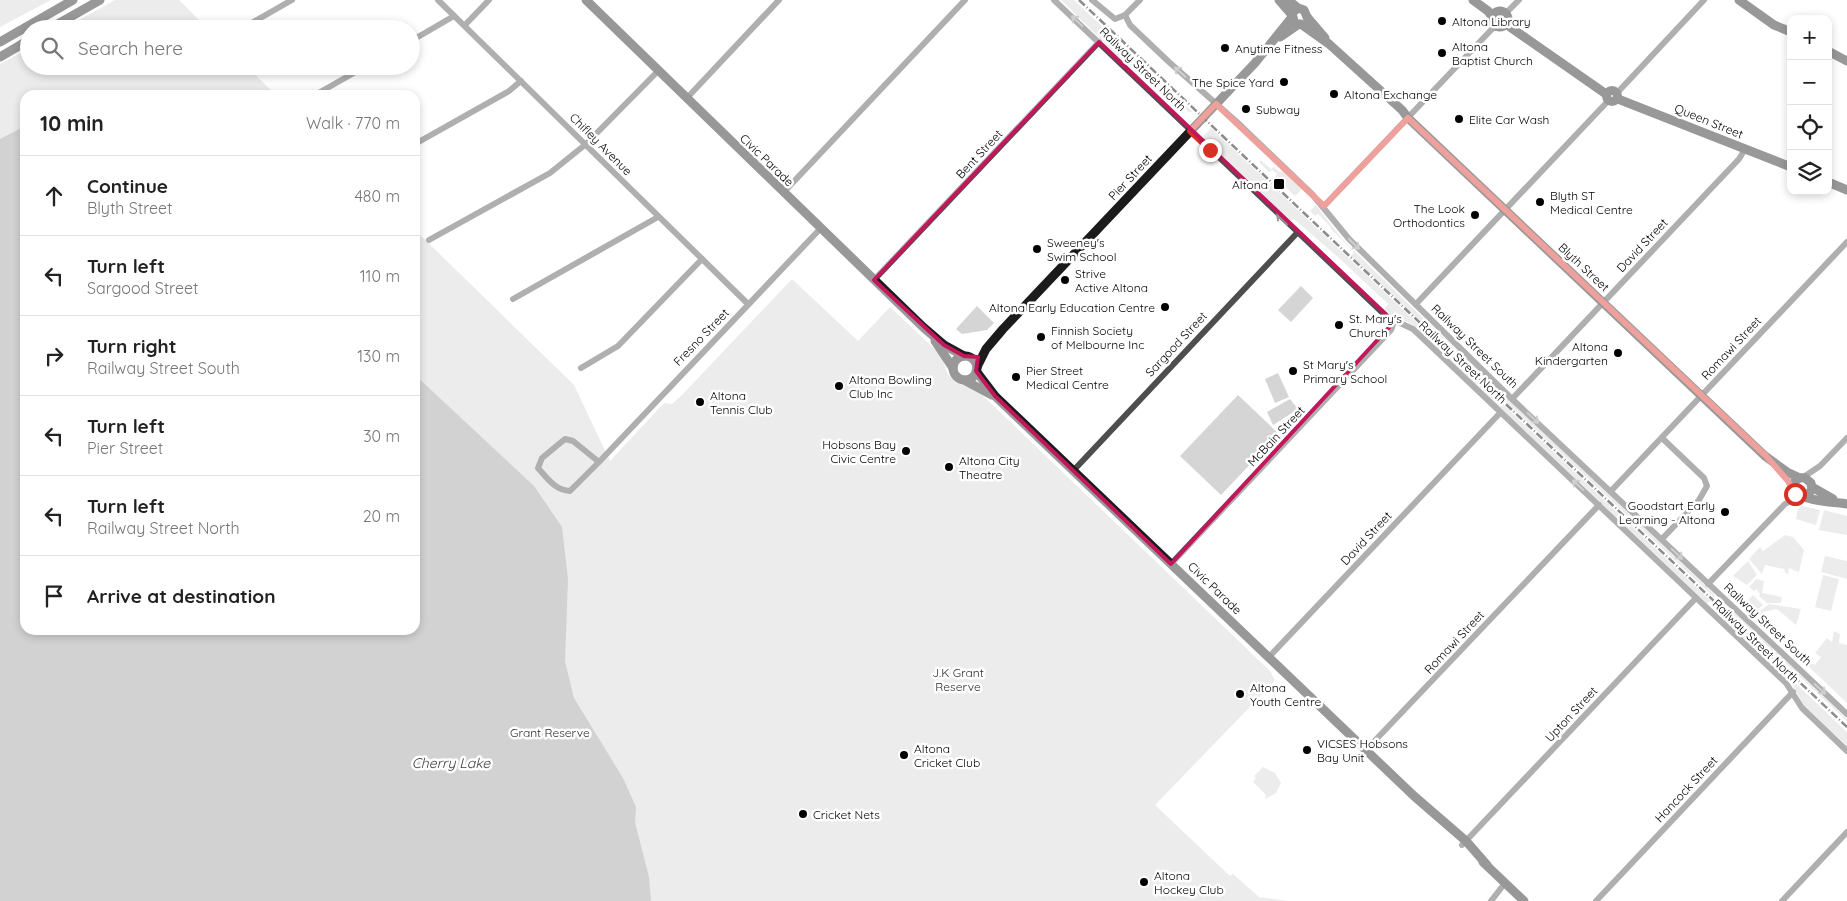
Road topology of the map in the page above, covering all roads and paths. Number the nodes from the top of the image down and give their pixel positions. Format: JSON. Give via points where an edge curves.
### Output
{"nodes":[{"id":1,"x":73,"y":0,"type":"edge"},
{"id":2,"x":100,"y":0,"type":"edge"},
{"id":3,"x":292,"y":0,"type":"edge"},
{"id":4,"x":438,"y":0,"type":"edge"},
{"id":5,"x":489,"y":0,"type":"edge"},
{"id":6,"x":779,"y":0,"type":"edge"},
{"id":7,"x":965,"y":0,"type":"edge"},
{"id":8,"x":1054,"y":0,"type":"edge"},
{"id":9,"x":1092,"y":0,"type":"edge"},
{"id":10,"x":1140,"y":0,"type":"edge"},
{"id":11,"x":1279,"y":0,"type":"edge"},
{"id":12,"x":1288,"y":0,"type":"edge"},
{"id":13,"x":1518,"y":0,"type":"edge"},
{"id":14,"x":1704,"y":0,"type":"edge"},
{"id":15,"x":1738,"y":0,"type":"edge"},
{"id":16,"x":1748,"y":0,"type":"edge"},
{"id":17,"x":589,"y":1,"type":"edge"},
{"id":18,"x":1476,"y":2,"type":"edge"},
{"id":19,"x":1294,"y":13,"type":"junction"},
{"id":20,"x":1126,"y":15,"type":"junction"},
{"id":21,"x":454,"y":16,"type":"junction"},
{"id":22,"x":38,"y":20,"type":"edge"},
{"id":23,"x":65,"y":20,"type":"edge"},
{"id":24,"x":257,"y":20,"type":"edge"},
{"id":25,"x":1500,"y":20,"type":"junction"},
{"id":26,"x":1302,"y":22,"type":"junction"},
{"id":27,"x":465,"y":25,"type":"junction"},
{"id":28,"x":1787,"y":29,"type":"edge"},
{"id":29,"x":20,"y":30,"type":"edge"},
{"id":30,"x":1787,"y":30,"type":"edge"},
{"id":31,"x":420,"y":36,"type":"edge"},
{"id":32,"x":1274,"y":41,"type":"junction"},
{"id":33,"x":0,"y":42,"type":"edge"},
{"id":34,"x":1099,"y":42,"type":"junction"},
{"id":35,"x":20,"y":45,"type":"edge"},
{"id":36,"x":1832,"y":53,"type":"edge"},
{"id":37,"x":0,"y":57,"type":"edge"},
{"id":38,"x":1847,"y":61,"type":"edge"},
{"id":39,"x":658,"y":71,"type":"junction"},
{"id":40,"x":350,"y":75,"type":"edge"},
{"id":41,"x":521,"y":81,"type":"junction"},
{"id":42,"x":324,"y":90,"type":"edge"},
{"id":43,"x":1617,"y":96,"type":"junction"},
{"id":44,"x":1607,"y":97,"type":"junction"},
{"id":45,"x":686,"y":99,"type":"junction"},
{"id":46,"x":1216,"y":104,"type":"junction"},
{"id":47,"x":1408,"y":118,"type":"junction"},
{"id":48,"x":1190,"y":131,"type":"junction"},
{"id":49,"x":420,"y":141,"type":"edge"},
{"id":50,"x":586,"y":144,"type":"junction"},
{"id":51,"x":1745,"y":149,"type":"junction"},
{"id":52,"x":1787,"y":165,"type":"edge"},
{"id":53,"x":1832,"y":184,"type":"edge"},
{"id":54,"x":1847,"y":190,"type":"edge"},
{"id":55,"x":783,"y":193,"type":"junction"},
{"id":56,"x":1324,"y":206,"type":"junction"},
{"id":57,"x":1505,"y":210,"type":"junction"},
{"id":58,"x":658,"y":217,"type":"junction"},
{"id":59,"x":820,"y":229,"type":"junction"},
{"id":60,"x":1297,"y":233,"type":"junction"},
{"id":61,"x":429,"y":240,"type":"dead end"},
{"id":62,"x":1847,"y":242,"type":"edge"},
{"id":63,"x":702,"y":258,"type":"junction"},
{"id":64,"x":874,"y":280,"type":"junction"},
{"id":65,"x":513,"y":299,"type":"dead end"},
{"id":66,"x":1604,"y":302,"type":"junction"},
{"id":67,"x":748,"y":304,"type":"junction"},
{"id":68,"x":1416,"y":304,"type":"junction"},
{"id":69,"x":1394,"y":322,"type":"junction"},
{"id":70,"x":1003,"y":329,"type":"junction"},
{"id":71,"x":932,"y":336,"type":"junction"},
{"id":72,"x":966,"y":356,"type":"junction"},
{"id":73,"x":581,"y":368,"type":"dead end"},
{"id":74,"x":953,"y":368,"type":"junction"},
{"id":75,"x":976,"y":369,"type":"junction"},
{"id":76,"x":964,"y":380,"type":"junction"},
{"id":77,"x":995,"y":396,"type":"junction"},
{"id":78,"x":1701,"y":396,"type":"junction"},
{"id":79,"x":1512,"y":399,"type":"junction"},
{"id":80,"x":1500,"y":412,"type":"junction"},
{"id":81,"x":1662,"y":438,"type":"junction"},
{"id":82,"x":1847,"y":438,"type":"edge"},
{"id":83,"x":1766,"y":456,"type":"junction"},
{"id":84,"x":600,"y":462,"type":"junction"},
{"id":85,"x":1820,"y":466,"type":"junction"},
{"id":86,"x":1073,"y":470,"type":"junction"},
{"id":87,"x":1801,"y":478,"type":"junction"},
{"id":88,"x":1812,"y":486,"type":"junction"},
{"id":89,"x":1611,"y":491,"type":"junction"},
{"id":90,"x":1796,"y":493,"type":"junction"},
{"id":91,"x":1598,"y":505,"type":"junction"},
{"id":92,"x":1662,"y":540,"type":"junction"},
{"id":93,"x":1171,"y":564,"type":"junction"},
{"id":94,"x":1708,"y":584,"type":"junction"},
{"id":95,"x":1696,"y":598,"type":"junction"},
{"id":96,"x":1269,"y":657,"type":"junction"},
{"id":97,"x":1793,"y":692,"type":"junction"},
{"id":98,"x":1847,"y":714,"type":"edge"},
{"id":99,"x":1366,"y":750,"type":"junction"},
{"id":100,"x":1847,"y":751,"type":"edge"},
{"id":101,"x":1847,"y":832,"type":"edge"},
{"id":102,"x":1464,"y":843,"type":"junction"},
{"id":103,"x":1507,"y":884,"type":"junction"},
{"id":104,"x":1492,"y":900,"type":"edge"},
{"id":105,"x":1524,"y":901,"type":"edge"},
{"id":106,"x":1596,"y":901,"type":"edge"},
{"id":107,"x":1782,"y":901,"type":"edge"}],
"edges":[{"from":1,"to":22,"type":"street"},
{"from":2,"to":23,"type":"street"},
{"from":3,"to":24,"type":"street"},
{"from":4,"to":21,"type":"street","name":"Chifley Avenue"},
{"from":5,"to":27,"type":"street"},
{"from":6,"to":45,"type":"street"},
{"from":7,"to":55,"type":"street"},
{"from":34,"to":8,"type":"street","name":"Railway Street North","one_way":true},
{"from":9,"to":20,"type":"street","via":[[1112,18]]},
{"from":10,"to":20,"type":"street"},
{"from":11,"to":19,"type":"street"},
{"from":12,"to":19,"type":"street"},
{"from":13,"to":25,"type":"street"},
{"from":14,"to":43,"type":"street"},
{"from":15,"to":30,"type":"street"},
{"from":16,"to":28,"type":"street"},
{"from":17,"to":39,"type":"street","name":"Civic Parade"},
{"from":18,"to":25,"type":"street"},
{"from":19,"to":26,"type":"street"},
{"from":19,"to":26,"type":"street","via":[[1306,11]]},
{"from":19,"to":32,"type":"street","name":"Pier Street"},
{"from":46,"to":20,"type":"street","name":"Railway Street South","one_way":true,"via":[[1130,25]]},
{"from":21,"to":27,"type":"street","name":"Chifley Avenue"},
{"from":21,"to":31,"type":"street"},
{"from":25,"to":44,"type":"street"},
{"from":25,"to":47,"type":"street"},
{"from":26,"to":32,"type":"street","name":"Pier Street"},
{"from":26,"to":47,"type":"street","name":"Blyth Street","via":[[1386,97],[1395,110]]},
{"from":27,"to":41,"type":"street","name":"Chifley Avenue"},
{"from":29,"to":33,"type":"street"},
{"from":32,"to":46,"type":"street","name":"Pier Street"},
{"from":34,"to":48,"type":"street","name":"Railway Street North"},
{"from":34,"to":64,"type":"street","name":"Bent Street"},
{"from":35,"to":37,"type":"street"},
{"from":36,"to":38,"type":"street"},
{"from":39,"to":45,"type":"street","name":"Civic Parade"},
{"from":39,"to":50,"type":"street"},
{"from":40,"to":42,"type":"street"},
{"from":41,"to":49,"type":"street"},
{"from":41,"to":50,"type":"street","name":"Chifley Avenue"},
{"from":43,"to":44,"type":"street","via":[[1613,102]]},
{"from":43,"to":51,"type":"street","name":"Queen Street"},
{"from":44,"to":57,"type":"street"},
{"from":45,"to":55,"type":"street","name":"Civic Parade"},
{"from":46,"to":48,"type":"street","name":"Pier Street"},
{"from":46,"to":56,"type":"street","name":"Railway Street South"},
{"from":47,"to":56,"type":"street"},
{"from":47,"to":57,"type":"street","name":"Blyth Street"},
{"from":60,"to":48,"type":"street","name":"Railway Street North","one_way":true},
{"from":48,"to":70,"type":"street","name":"Pier Street"},
{"from":50,"to":58,"type":"street","name":"Chifley Avenue"},
{"from":50,"to":61,"type":"street","via":[[550,173]]},
{"from":51,"to":52,"type":"street","name":"Queen Street"},
{"from":51,"to":66,"type":"street","name":"David Street"},
{"from":53,"to":54,"type":"street"},
{"from":55,"to":59,"type":"street","name":"Civic Parade"},
{"from":56,"to":68,"type":"street","name":"Railway Street South","one_way":true,"via":[[1348,239]]},
{"from":57,"to":66,"type":"street","name":"Blyth Street"},
{"from":57,"to":68,"type":"street"},
{"from":58,"to":63,"type":"street","name":"Chifley Avenue"},
{"from":58,"to":65,"type":"street"},
{"from":59,"to":64,"type":"street","name":"Civic Parade"},
{"from":59,"to":67,"type":"street","name":"Fresno Street"},
{"from":60,"to":69,"type":"street","name":"Railway Street North"},
{"from":60,"to":86,"type":"street","name":"Sargood Street"},
{"from":62,"to":78,"type":"street","name":"Romawi Street"},
{"from":63,"to":67,"type":"street","name":"Chifley Avenue"},
{"from":63,"to":73,"type":"street","via":[[618,346]]},
{"from":64,"to":71,"type":"street","name":"Civic Parade"},
{"from":66,"to":78,"type":"street","name":"Blyth Street"},
{"from":66,"to":79,"type":"street","name":"David Street"},
{"from":67,"to":84,"type":"street","name":"Fresno Street"},
{"from":68,"to":79,"type":"street","name":"Railway Street South"},
{"from":69,"to":80,"type":"street","name":"Railway Street North","via":[[1413,329]]},
{"from":69,"to":93,"type":"street","name":"McBain Street","via":[[1391,330]]},
{"from":70,"to":72,"type":"street","name":"Pier Street"},
{"from":70,"to":75,"type":"street","name":"Pier Street","via":[[986,349]]},
{"from":71,"to":72,"type":"street","name":"Civic Parade"},
{"from":71,"to":74,"type":"street","name":"Civic Parade"},
{"from":72,"to":74,"type":"street","via":[[957,358]]},
{"from":72,"to":75,"type":"street","via":[[973,359]]},
{"from":74,"to":76,"type":"street","via":[[955,374]]},
{"from":75,"to":76,"type":"street","via":[[970,378]]},
{"from":75,"to":77,"type":"street","name":"Civic Parade"},
{"from":76,"to":77,"type":"street","name":"Civic Parade"},
{"from":77,"to":86,"type":"street","name":"Civic Parade"},
{"from":78,"to":81,"type":"street","name":"Romawi Street"},
{"from":78,"to":83,"type":"street","name":"Blyth Street"},
{"from":79,"to":89,"type":"street","name":"Railway Street South","one_way":true},
{"from":91,"to":80,"type":"street","name":"Railway Street North","one_way":true},
{"from":80,"to":96,"type":"street","name":"David Street"},
{"from":81,"to":89,"type":"street","name":"Romawi Street"},
{"from":81,"to":92,"type":"street","via":[[1704,478],[1707,486],[1699,500]]},
{"from":82,"to":85,"type":"street"},
{"from":83,"to":87,"type":"street","name":"Blyth Street"},
{"from":83,"to":90,"type":"street","name":"Blyth Street"},
{"from":84,"to":84,"type":"street","name":"Fresno Street","via":[[570,491],[552,484],[538,468],[542,458],[565,439],[573,441]]},
{"from":85,"to":87,"type":"street"},
{"from":85,"to":88,"type":"street"},
{"from":86,"to":93,"type":"street","name":"Civic Parade"},
{"from":87,"to":88,"type":"street"},
{"from":87,"to":90,"type":"street","via":[[1794,483]]},
{"from":88,"to":90,"type":"street","via":[[1809,494]]},
{"from":88,"to":90,"type":"street","via":[[1847,504]]},
{"from":89,"to":92,"type":"street","name":"Railway Street South"},
{"from":90,"to":94,"type":"street"},
{"from":91,"to":95,"type":"street","name":"Railway Street North"},
{"from":91,"to":99,"type":"street","name":"Romawi Street"},
{"from":92,"to":94,"type":"street","name":"Railway Street South","one_way":true},
{"from":93,"to":96,"type":"street","name":"Civic Parade"},
{"from":94,"to":98,"type":"street","name":"Railway Street South","one_way":true},
{"from":95,"to":97,"type":"street","name":"Railway Street North"},
{"from":95,"to":102,"type":"street","name":"Upton Street"},
{"from":96,"to":99,"type":"street","name":"Civic Parade"},
{"from":97,"to":100,"type":"street","name":"Railway Street North","via":[[1802,708]]},
{"from":97,"to":106,"type":"street","name":"Hancock Street"},
{"from":99,"to":102,"type":"street","name":"Civic Parade"},
{"from":101,"to":107,"type":"street"},
{"from":102,"to":103,"type":"street","name":"Civic Parade"},
{"from":103,"to":104,"type":"street"},
{"from":103,"to":105,"type":"street","name":"Civic Parade"}]}
